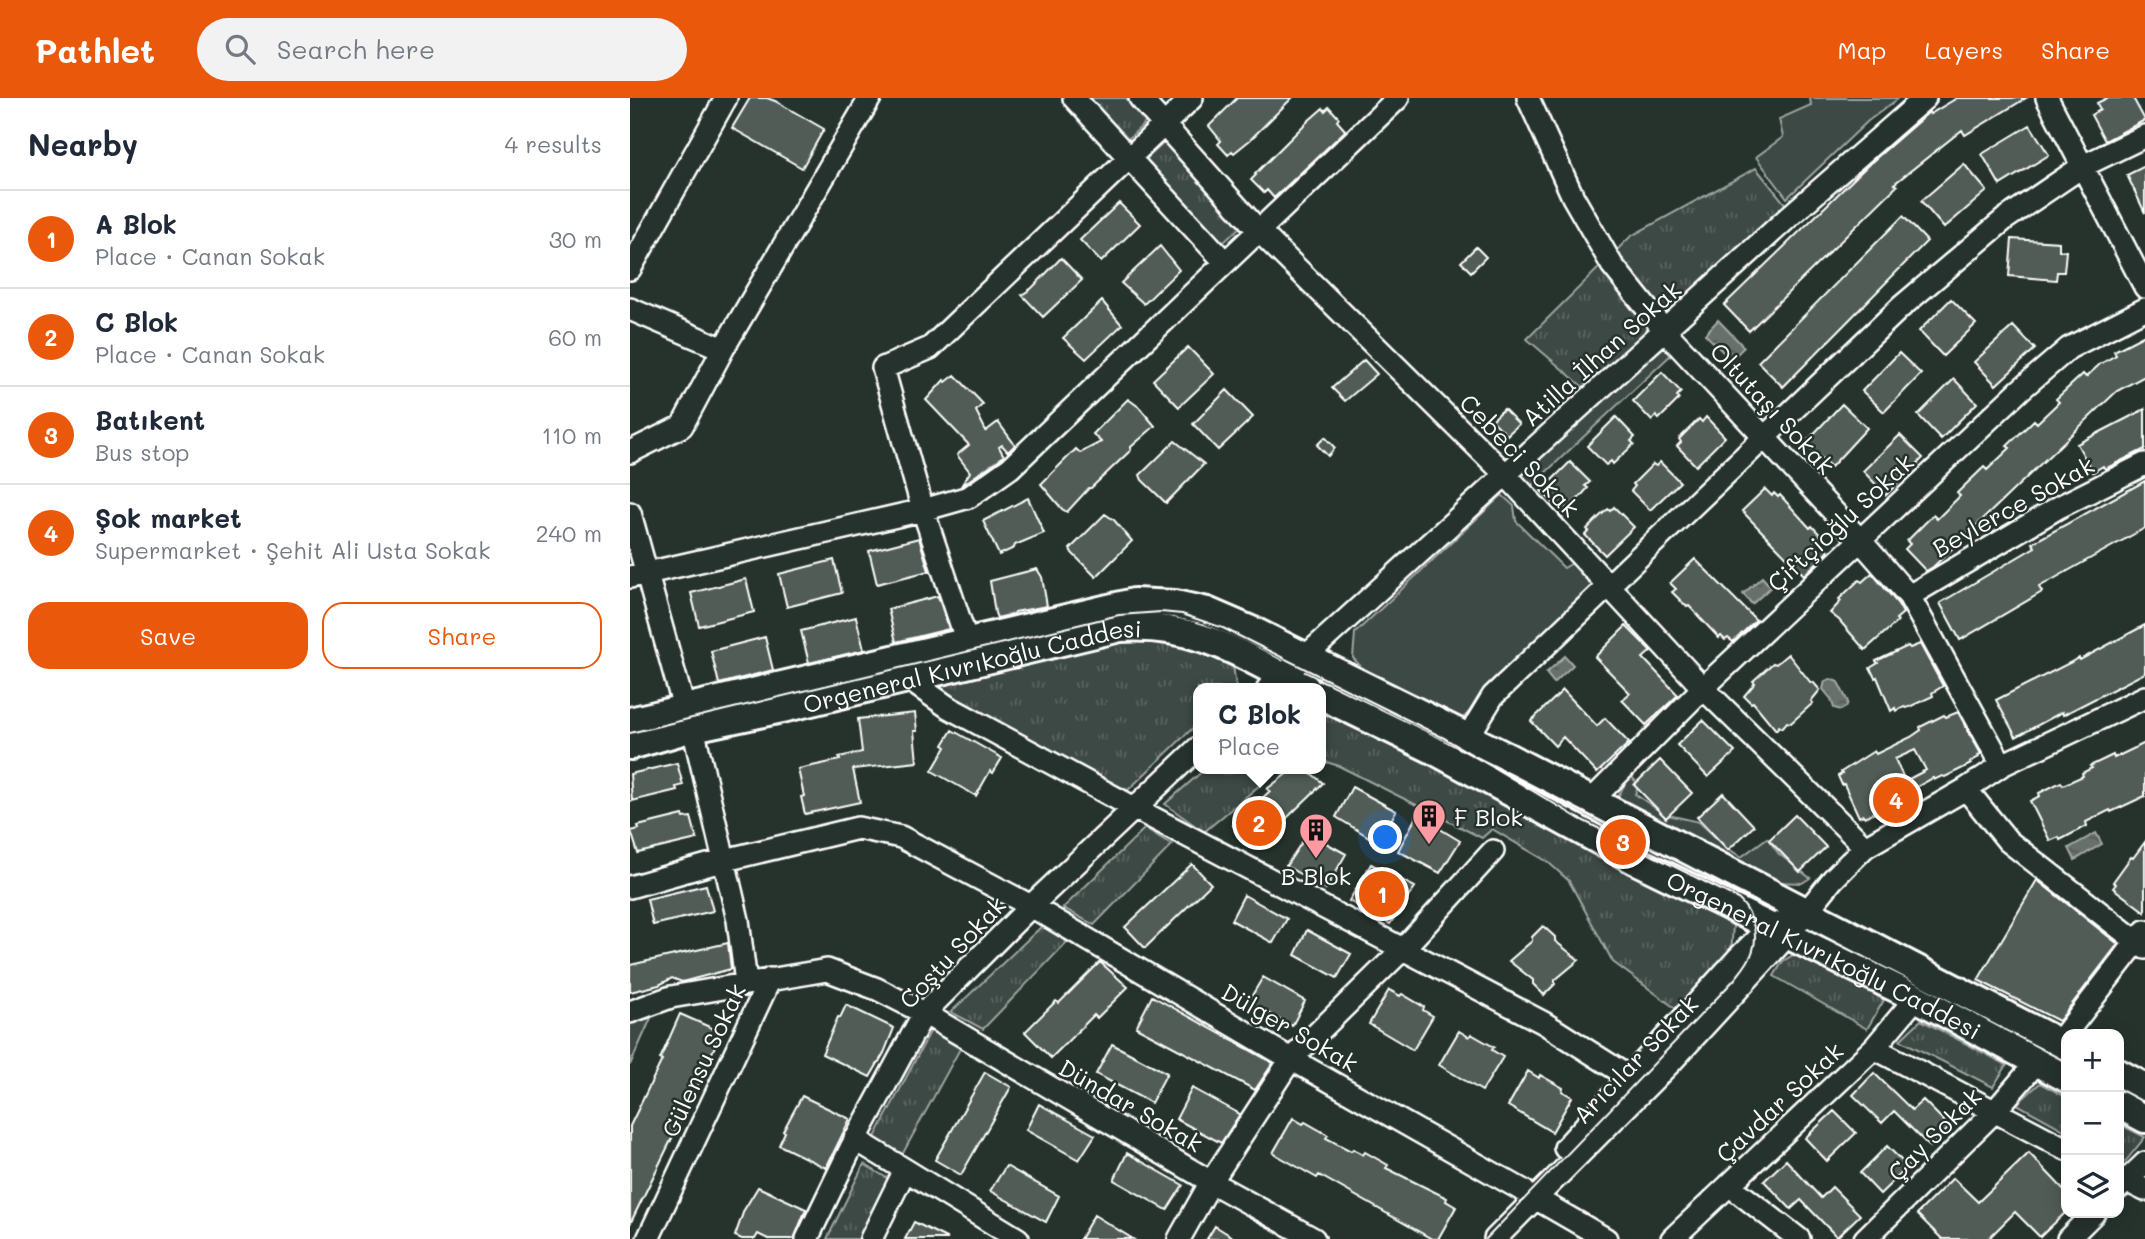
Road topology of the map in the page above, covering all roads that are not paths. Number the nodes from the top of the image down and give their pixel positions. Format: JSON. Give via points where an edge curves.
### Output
{"nodes":[{"id":1,"x":726,"y":98,"type":"edge"},
{"id":2,"x":870,"y":98,"type":"edge"},
{"id":3,"x":1074,"y":98,"type":"edge"},
{"id":4,"x":1140,"y":98,"type":"edge"},
{"id":5,"x":1192,"y":98,"type":"edge"},
{"id":6,"x":1398,"y":98,"type":"edge"},
{"id":7,"x":1528,"y":98,"type":"edge"},
{"id":8,"x":1925,"y":98,"type":"edge"},
{"id":9,"x":2047,"y":98,"type":"edge"},
{"id":10,"x":1164,"y":124,"type":"junction"},
{"id":11,"x":2145,"y":136,"type":"edge"},
{"id":12,"x":1128,"y":158,"type":"junction"},
{"id":13,"x":2083,"y":166,"type":"junction"},
{"id":14,"x":1258,"y":230,"type":"junction"},
{"id":15,"x":1224,"y":261,"type":"junction"},
{"id":16,"x":630,"y":269,"type":"edge"},
{"id":17,"x":2145,"y":287,"type":"edge"},
{"id":18,"x":630,"y":309,"type":"edge"},
{"id":19,"x":2145,"y":309,"type":"edge"},
{"id":20,"x":1665,"y":331,"type":"junction"},
{"id":21,"x":723,"y":349,"type":"junction"},
{"id":22,"x":1765,"y":438,"type":"junction"},
{"id":23,"x":630,"y":452,"type":"edge"},
{"id":24,"x":2145,"y":464,"type":"edge"},
{"id":25,"x":1506,"y":475,"type":"junction"},
{"id":26,"x":923,"y":510,"type":"junction"},
{"id":27,"x":630,"y":513,"type":"edge"},
{"id":28,"x":1860,"y":540,"type":"junction"},
{"id":29,"x":638,"y":576,"type":"edge"},
{"id":30,"x":1607,"y":586,"type":"junction"},
{"id":31,"x":1909,"y":596,"type":"junction"},
{"id":32,"x":967,"y":642,"type":"junction"},
{"id":33,"x":1306,"y":656,"type":"junction"},
{"id":34,"x":908,"y":679,"type":"junction"},
{"id":35,"x":1275,"y":682,"type":"edge"},
{"id":36,"x":1703,"y":688,"type":"junction"},
{"id":37,"x":2145,"y":697,"type":"edge"},
{"id":38,"x":1326,"y":698,"type":"edge"},
{"id":39,"x":688,"y":718,"type":"junction"},
{"id":40,"x":630,"y":721,"type":"edge"},
{"id":41,"x":1468,"y":737,"type":"junction"},
{"id":42,"x":630,"y":746,"type":"edge"},
{"id":43,"x":1193,"y":753,"type":"edge"},
{"id":44,"x":2002,"y":765,"type":"junction"},
{"id":45,"x":1966,"y":789,"type":"junction"},
{"id":46,"x":1592,"y":800,"type":"junction"},
{"id":47,"x":1136,"y":809,"type":"junction"},
{"id":48,"x":1865,"y":847,"type":"junction"},
{"id":49,"x":1493,"y":851,"type":"dead end"},
{"id":50,"x":724,"y":860,"type":"junction"},
{"id":51,"x":630,"y":887,"type":"edge"},
{"id":52,"x":1031,"y":906,"type":"junction"},
{"id":53,"x":1806,"y":911,"type":"junction"},
{"id":54,"x":1778,"y":932,"type":"junction"},
{"id":55,"x":2142,"y":940,"type":"edge"},
{"id":56,"x":1404,"y":948,"type":"junction"},
{"id":57,"x":770,"y":979,"type":"junction"},
{"id":58,"x":746,"y":983,"type":"junction"},
{"id":59,"x":1916,"y":999,"type":"junction"},
{"id":60,"x":630,"y":1012,"type":"edge"},
{"id":61,"x":924,"y":1013,"type":"junction"},
{"id":62,"x":2074,"y":1029,"type":"edge"},
{"id":63,"x":2061,"y":1043,"type":"edge"},
{"id":64,"x":1874,"y":1048,"type":"junction"},
{"id":65,"x":1291,"y":1059,"type":"junction"},
{"id":66,"x":2036,"y":1063,"type":"junction"},
{"id":67,"x":2061,"y":1076,"type":"edge"},
{"id":68,"x":2124,"y":1076,"type":"edge"},
{"id":69,"x":1629,"y":1077,"type":"junction"},
{"id":70,"x":2145,"y":1087,"type":"edge"},
{"id":71,"x":2124,"y":1108,"type":"edge"},
{"id":72,"x":1995,"y":1111,"type":"junction"},
{"id":73,"x":2145,"y":1119,"type":"edge"},
{"id":74,"x":855,"y":1139,"type":"junction"},
{"id":75,"x":2061,"y":1146,"type":"edge"},
{"id":76,"x":2145,"y":1163,"type":"edge"},
{"id":77,"x":905,"y":1170,"type":"junction"},
{"id":78,"x":1211,"y":1182,"type":"junction"},
{"id":79,"x":2127,"y":1184,"type":"edge"},
{"id":80,"x":1729,"y":1185,"type":"junction"},
{"id":81,"x":1530,"y":1195,"type":"junction"},
{"id":82,"x":2089,"y":1218,"type":"edge"},
{"id":83,"x":648,"y":1239,"type":"edge"},
{"id":84,"x":807,"y":1239,"type":"edge"},
{"id":85,"x":871,"y":1239,"type":"edge"},
{"id":86,"x":1018,"y":1239,"type":"edge"},
{"id":87,"x":1179,"y":1239,"type":"edge"},
{"id":88,"x":1314,"y":1239,"type":"edge"},
{"id":89,"x":1478,"y":1239,"type":"edge"},
{"id":90,"x":1495,"y":1239,"type":"edge"},
{"id":91,"x":1606,"y":1239,"type":"edge"},
{"id":92,"x":1672,"y":1239,"type":"edge"},
{"id":93,"x":1800,"y":1239,"type":"edge"},
{"id":94,"x":1865,"y":1239,"type":"edge"},
{"id":95,"x":2068,"y":1239,"type":"edge"}],
"edges":[{"from":1,"to":16,"type":"street"},
{"from":2,"to":21,"type":"street"},
{"from":3,"to":12,"type":"street"},
{"from":4,"to":10,"type":"street","name":"Cebeci Sokak"},
{"from":5,"to":10,"type":"street"},
{"from":6,"to":14,"type":"street"},
{"from":7,"to":20,"type":"street","name":"Oltutaşı Sokak","via":[[1573,197],[1612,265]]},
{"from":8,"to":20,"type":"street","name":"Atilla İlhan Sokak"},
{"from":9,"to":13,"type":"street"},
{"from":10,"to":12,"type":"street"},
{"from":10,"to":14,"type":"street","name":"Cebeci Sokak"},
{"from":11,"to":13,"type":"street"},
{"from":12,"to":15,"type":"street"},
{"from":12,"to":26,"type":"street","via":[[930,348],[883,368]]},
{"from":13,"to":17,"type":"street"},
{"from":13,"to":22,"type":"street","via":[[1984,236]]},
{"from":14,"to":15,"type":"street"},
{"from":14,"to":25,"type":"street","name":"Cebeci Sokak"},
{"from":15,"to":26,"type":"street","via":[[1010,468],[969,497]]},
{"from":18,"to":21,"type":"street"},
{"from":19,"to":28,"type":"street","name":"Çiftçioğlu Sokak","via":[[2069,348]]},
{"from":20,"to":22,"type":"street","name":"Oltutaşı Sokak"},
{"from":20,"to":25,"type":"street","name":"Atilla İlhan Sokak"},
{"from":21,"to":23,"type":"street","via":[[682,426]]},
{"from":22,"to":28,"type":"street","name":"Oltutaşı Sokak"},
{"from":22,"to":30,"type":"street"},
{"from":24,"to":31,"type":"street","name":"Beylerce Sokak","via":[[2059,507]]},
{"from":25,"to":30,"type":"street","name":"Cebeci Sokak"},
{"from":25,"to":33,"type":"street","name":"Atilla İlhan Sokak"},
{"from":26,"to":29,"type":"street"},
{"from":26,"to":32,"type":"street"},
{"from":27,"to":29,"type":"street"},
{"from":28,"to":31,"type":"street","name":"Oltutaşı Sokak"},
{"from":28,"to":36,"type":"street","name":"Çiftçioğlu Sokak"},
{"from":29,"to":39,"type":"street"},
{"from":30,"to":36,"type":"street","name":"Cebeci Sokak"},
{"from":30,"to":41,"type":"street","via":[[1493,696]]},
{"from":31,"to":44,"type":"street","name":"Oltutaşı Sokak"},
{"from":32,"to":33,"type":"main road","via":[[1135,602],[1207,611]]},
{"from":32,"to":39,"type":"main road"},
{"from":33,"to":35,"type":"street","name":"Atilla İlhan Sokak"},
{"from":33,"to":41,"type":"main road"},
{"from":34,"to":35,"type":"main road","name":"Orgeneral Kıvrıkoğlu Caddesi","via":[[1143,626],[1211,639]]},
{"from":34,"to":39,"type":"main road","name":"Orgeneral Kıvrıkoğlu Caddesi"},
{"from":34,"to":47,"type":"street","via":[[948,707]]},
{"from":36,"to":46,"type":"street","name":"Çiftçioğlu Sokak"},
{"from":36,"to":48,"type":"street","name":"Cebeci Sokak"},
{"from":37,"to":44,"type":"street","name":"Arıcılar Sokak"},
{"from":38,"to":54,"type":"main road","name":"Orgeneral Kıvrıkoğlu Caddesi"},
{"from":39,"to":40,"type":"main road"},
{"from":39,"to":42,"type":"main road","name":"Orgeneral Kıvrıkoğlu Caddesi"},
{"from":39,"to":50,"type":"street"},
{"from":41,"to":46,"type":"main road"},
{"from":43,"to":47,"type":"street","name":"Coştu Sokak"},
{"from":44,"to":45,"type":"street","name":"Arıcılar Sokak"},
{"from":45,"to":48,"type":"street","name":"Arıcılar Sokak"},
{"from":45,"to":55,"type":"street","via":[[2008,841]]},
{"from":46,"to":53,"type":"main road"},
{"from":47,"to":52,"type":"street","name":"Coştu Sokak"},
{"from":47,"to":56,"type":"street"},
{"from":48,"to":53,"type":"street","name":"Arıcılar Sokak"},
{"from":49,"to":56,"type":"street"},
{"from":50,"to":51,"type":"street","name":"Dülger Sokak"},
{"from":50,"to":52,"type":"street","name":"Dülger Sokak","via":[[858,828],[901,837]]},
{"from":50,"to":58,"type":"street"},
{"from":52,"to":61,"type":"street","name":"Coştu Sokak"},
{"from":52,"to":65,"type":"street","name":"Dülger Sokak"},
{"from":53,"to":54,"type":"street","name":"Arıcılar Sokak"},
{"from":53,"to":63,"type":"main road"},
{"from":54,"to":59,"type":"main road","name":"Orgeneral Kıvrıkoğlu Caddesi"},
{"from":54,"to":69,"type":"street"},
{"from":54,"to":81,"type":"street","name":"Arıcılar Sokak","via":[[1673,1060]]},
{"from":55,"to":62,"type":"street"},
{"from":56,"to":65,"type":"street"},
{"from":56,"to":69,"type":"street","via":[[1545,1023]]},
{"from":57,"to":58,"type":"street","name":"Dündar Sokak"},
{"from":57,"to":61,"type":"street","name":"Dündar Sokak","via":[[827,970]]},
{"from":57,"to":83,"type":"street","name":"Gülensu Sokak"},
{"from":58,"to":60,"type":"street","name":"Dündar Sokak","via":[[671,997]]},
{"from":59,"to":64,"type":"street","name":"Çavdar Sokak"},
{"from":59,"to":66,"type":"main road","name":"Orgeneral Kıvrıkoğlu Caddesi"},
{"from":61,"to":74,"type":"street","name":"Coştu Sokak"},
{"from":61,"to":78,"type":"street","name":"Dündar Sokak"},
{"from":64,"to":72,"type":"street"},
{"from":64,"to":80,"type":"street","name":"Çavdar Sokak"},
{"from":65,"to":78,"type":"street"},
{"from":65,"to":81,"type":"street","name":"Dülger Sokak"},
{"from":66,"to":67,"type":"main road","name":"Orgeneral Kıvrıkoğlu Caddesi"},
{"from":66,"to":72,"type":"street","name":"Çay Sokak"},
{"from":68,"to":70,"type":"main road"},
{"from":69,"to":81,"type":"street"},
{"from":71,"to":73,"type":"main road"},
{"from":72,"to":75,"type":"street"},
{"from":72,"to":94,"type":"street","name":"Çay Sokak"},
{"from":74,"to":77,"type":"street"},
{"from":74,"to":84,"type":"street","name":"Coştu Sokak"},
{"from":76,"to":79,"type":"street"},
{"from":77,"to":85,"type":"street"},
{"from":77,"to":86,"type":"street"},
{"from":78,"to":87,"type":"street"},
{"from":78,"to":88,"type":"street","name":"Dündar Sokak"},
{"from":80,"to":92,"type":"street","name":"Çavdar Sokak"},
{"from":80,"to":93,"type":"street"},
{"from":81,"to":89,"type":"street"},
{"from":81,"to":90,"type":"street","name":"Arıcılar Sokak"},
{"from":81,"to":91,"type":"street","name":"Dülger Sokak"},
{"from":82,"to":95,"type":"street"}]}
